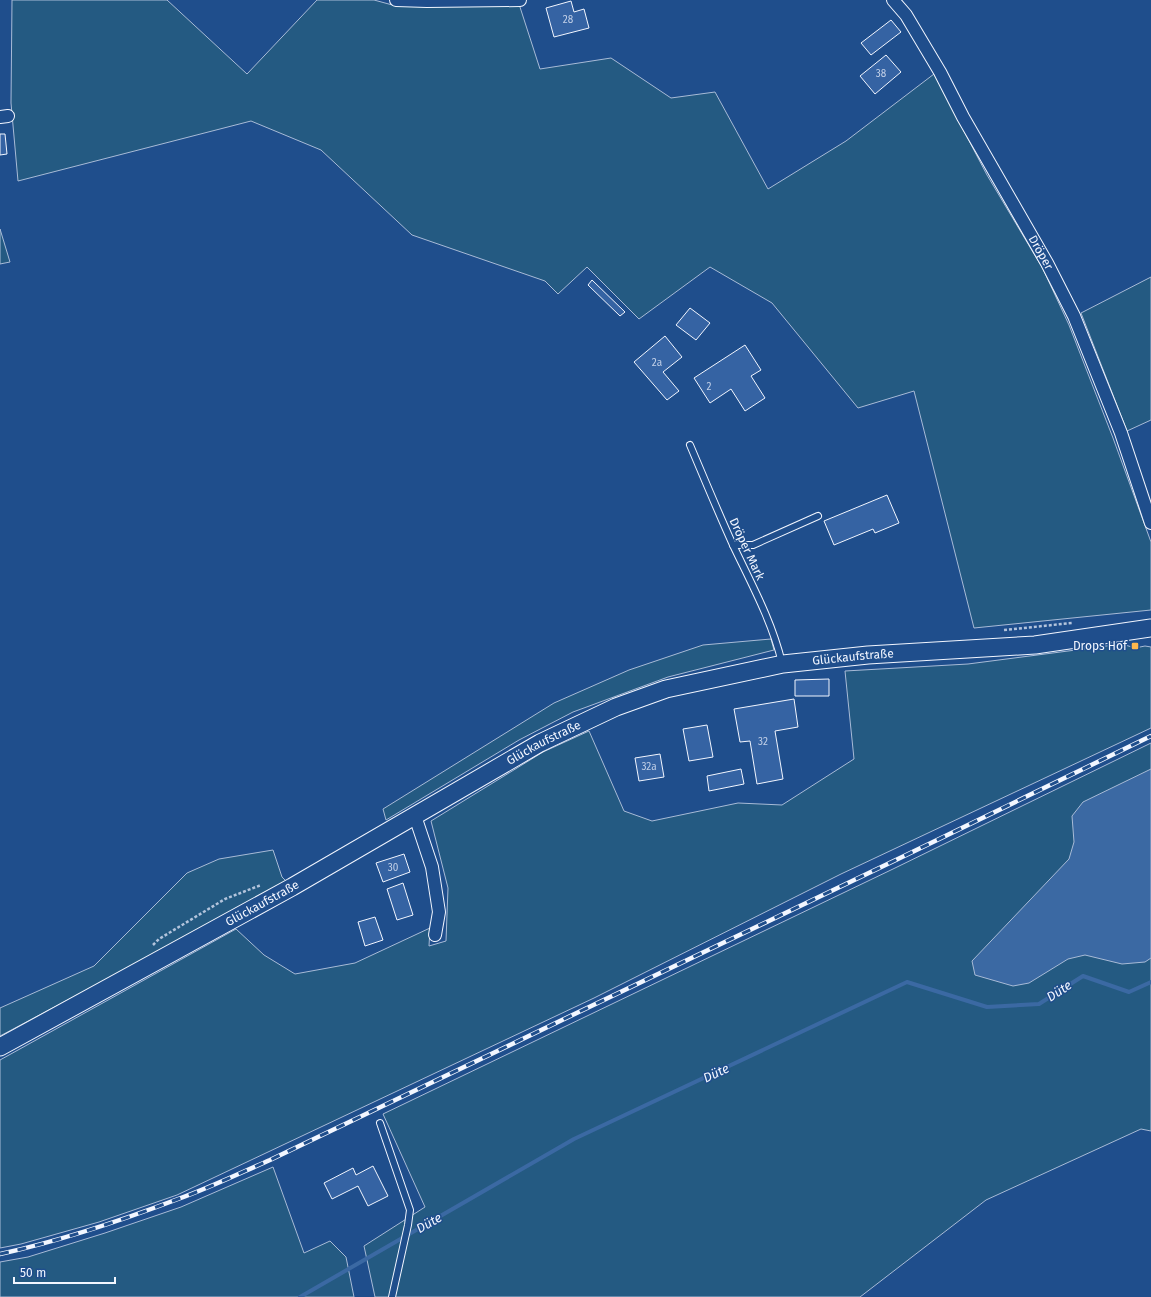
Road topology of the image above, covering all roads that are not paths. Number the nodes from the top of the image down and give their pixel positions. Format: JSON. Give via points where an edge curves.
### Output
{"nodes":[{"id":1,"x":396,"y":0,"type":"edge"},
{"id":2,"x":520,"y":0,"type":"edge"},
{"id":3,"x":893,"y":0,"type":"edge"},
{"id":4,"x":690,"y":444,"type":"dead end"},
{"id":5,"x":818,"y":516,"type":"dead end"},
{"id":6,"x":1151,"y":523,"type":"edge"},
{"id":7,"x":733,"y":545,"type":"junction"},
{"id":8,"x":1151,"y":628,"type":"edge"},
{"id":9,"x":782,"y":664,"type":"junction"},
{"id":10,"x":415,"y":816,"type":"junction"},
{"id":11,"x":436,"y":935,"type":"dead end"},
{"id":12,"x":0,"y":1047,"type":"edge"},
{"id":13,"x":380,"y":1123,"type":"dead end"},
{"id":14,"x":392,"y":1297,"type":"edge"}],
"edges":[{"from":1,"to":2,"type":"street"},
{"from":3,"to":6,"type":"street","name":"Dröper","via":[[906,15],[940,72],[1074,316],[1121,434]]},
{"from":4,"to":7,"type":"lane","name":"Dröper Mark"},
{"from":5,"to":7,"type":"lane","via":[[752,545]]},
{"from":7,"to":9,"type":"lane","name":"Dröper Mark","via":[[772,629]]},
{"from":8,"to":9,"type":"main road","name":"Glückaufstraße","via":[[1035,645]]},
{"from":9,"to":10,"type":"main road","name":"Glückaufstraße","via":[[666,689],[616,707],[540,743]]},
{"from":10,"to":11,"type":"street","via":[[432,867],[438,912]]},
{"from":10,"to":12,"type":"main road","name":"Glückaufstraße","via":[[285,891]]},
{"from":13,"to":14,"type":"lane","via":[[410,1210]]}]}
